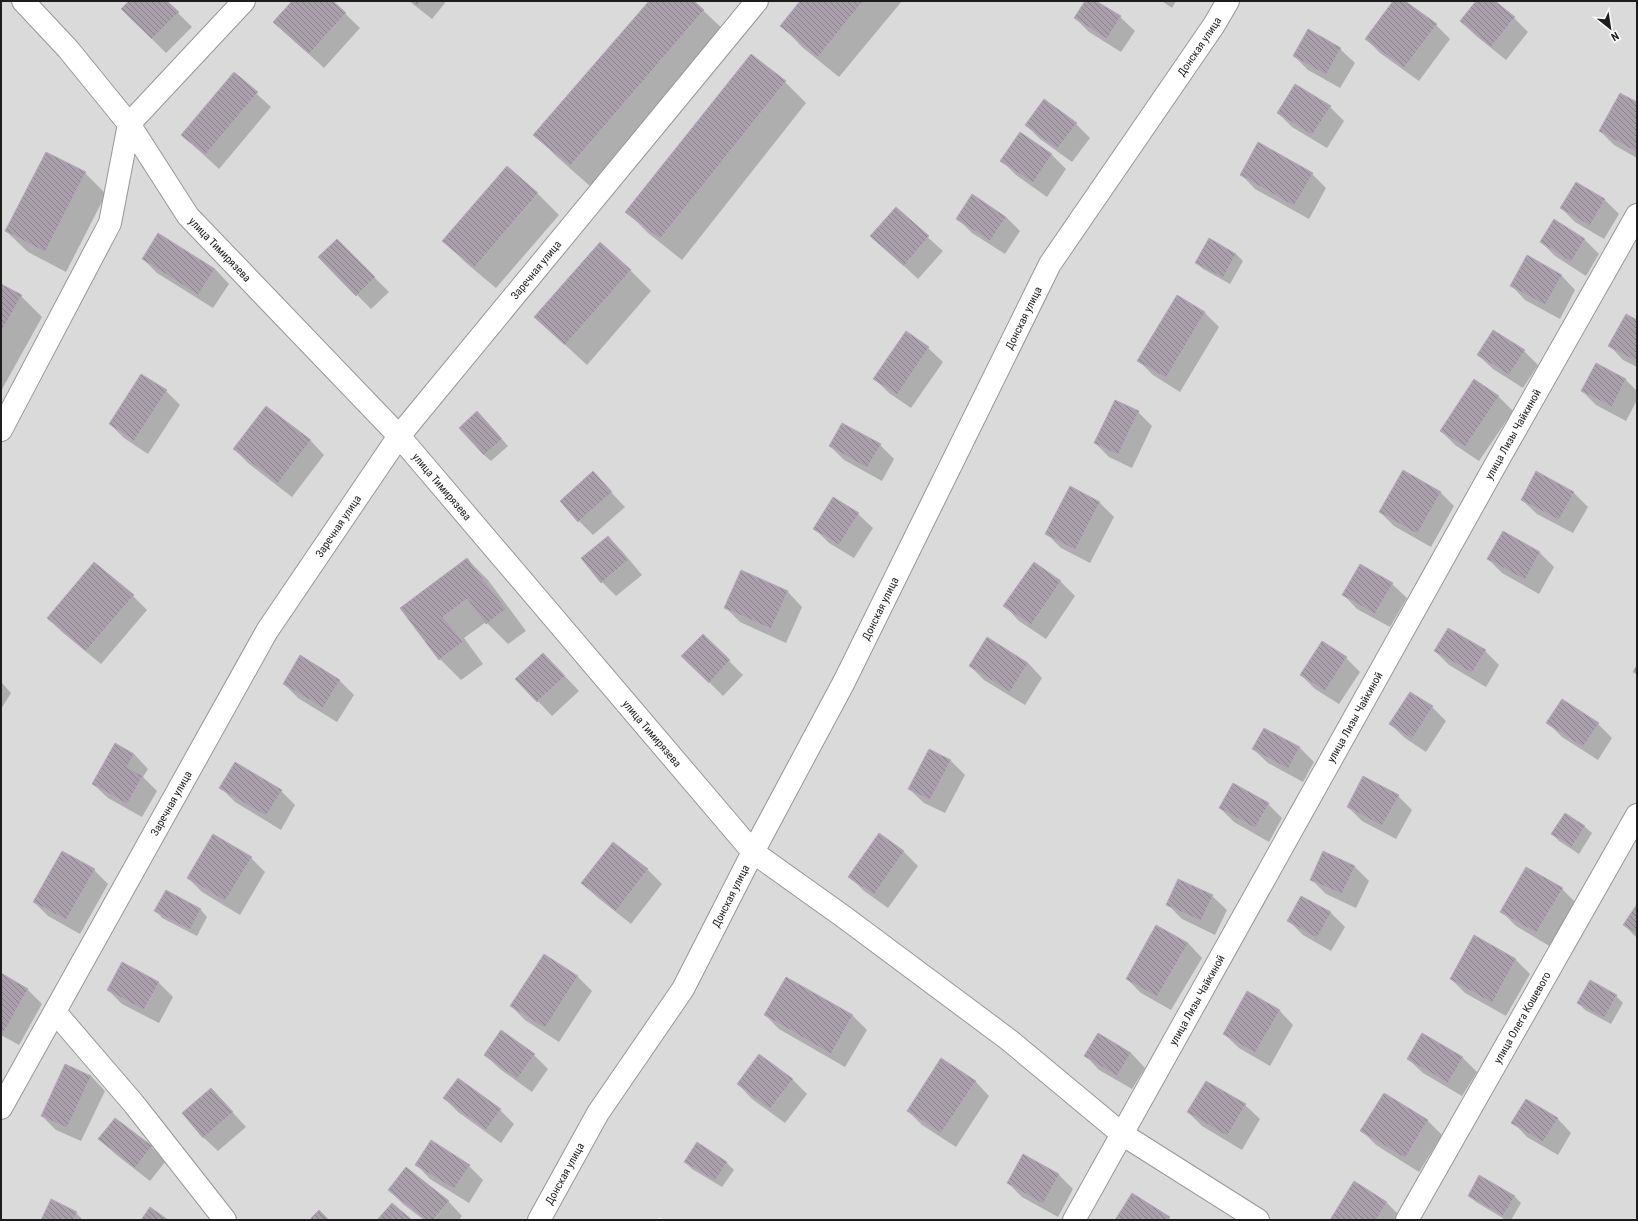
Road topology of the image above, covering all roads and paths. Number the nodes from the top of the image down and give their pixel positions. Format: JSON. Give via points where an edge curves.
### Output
{"nodes":[{"id":1,"x":23,"y":1,"type":"edge"},
{"id":2,"x":244,"y":1,"type":"edge"},
{"id":3,"x":757,"y":1,"type":"edge"},
{"id":4,"x":1228,"y":1,"type":"edge"},
{"id":5,"x":129,"y":124,"type":"junction"},
{"id":6,"x":1637,"y":216,"type":"edge"},
{"id":7,"x":1,"y":430,"type":"edge"},
{"id":8,"x":399,"y":436,"type":"junction"},
{"id":9,"x":1637,"y":815,"type":"edge"},
{"id":10,"x":753,"y":852,"type":"junction"},
{"id":11,"x":55,"y":1012,"type":"junction"},
{"id":12,"x":1,"y":1108,"type":"edge"},
{"id":13,"x":1122,"y":1134,"type":"junction"},
{"id":14,"x":225,"y":1220,"type":"edge"},
{"id":15,"x":539,"y":1220,"type":"edge"},
{"id":16,"x":1074,"y":1220,"type":"edge"},
{"id":17,"x":1258,"y":1220,"type":"edge"},
{"id":18,"x":1407,"y":1220,"type":"edge"}],
"edges":[{"from":1,"to":5,"type":"street","name":"улица Тимирязева","via":[[68,49]]},
{"from":2,"to":5,"type":"street"},
{"from":3,"to":8,"type":"street","name":"Заречная улица"},
{"from":4,"to":10,"type":"street","name":"Донская улица","via":[[1050,264],[844,682]]},
{"from":5,"to":7,"type":"street","via":[[110,223]]},
{"from":5,"to":8,"type":"street","name":"улица Тимирязева","via":[[188,216]]},
{"from":6,"to":13,"type":"street","name":"улица Лизы Чайкиной"},
{"from":8,"to":10,"type":"street","name":"улица Тимирязева"},
{"from":8,"to":11,"type":"street","name":"Заречная улица","via":[[267,631]]},
{"from":9,"to":18,"type":"street","name":"улица Олега Кошевого"},
{"from":10,"to":13,"type":"street","name":"улица Тимирязева","via":[[1009,1040]]},
{"from":10,"to":15,"type":"street","name":"Донская улица","via":[[683,989],[598,1113]]},
{"from":11,"to":12,"type":"street","name":"Заречная улица"},
{"from":11,"to":14,"type":"street","via":[[134,1104]]},
{"from":13,"to":16,"type":"street","name":"улица Лизы Чайкиной"},
{"from":13,"to":17,"type":"street","name":"улица Тимирязева"}]}
